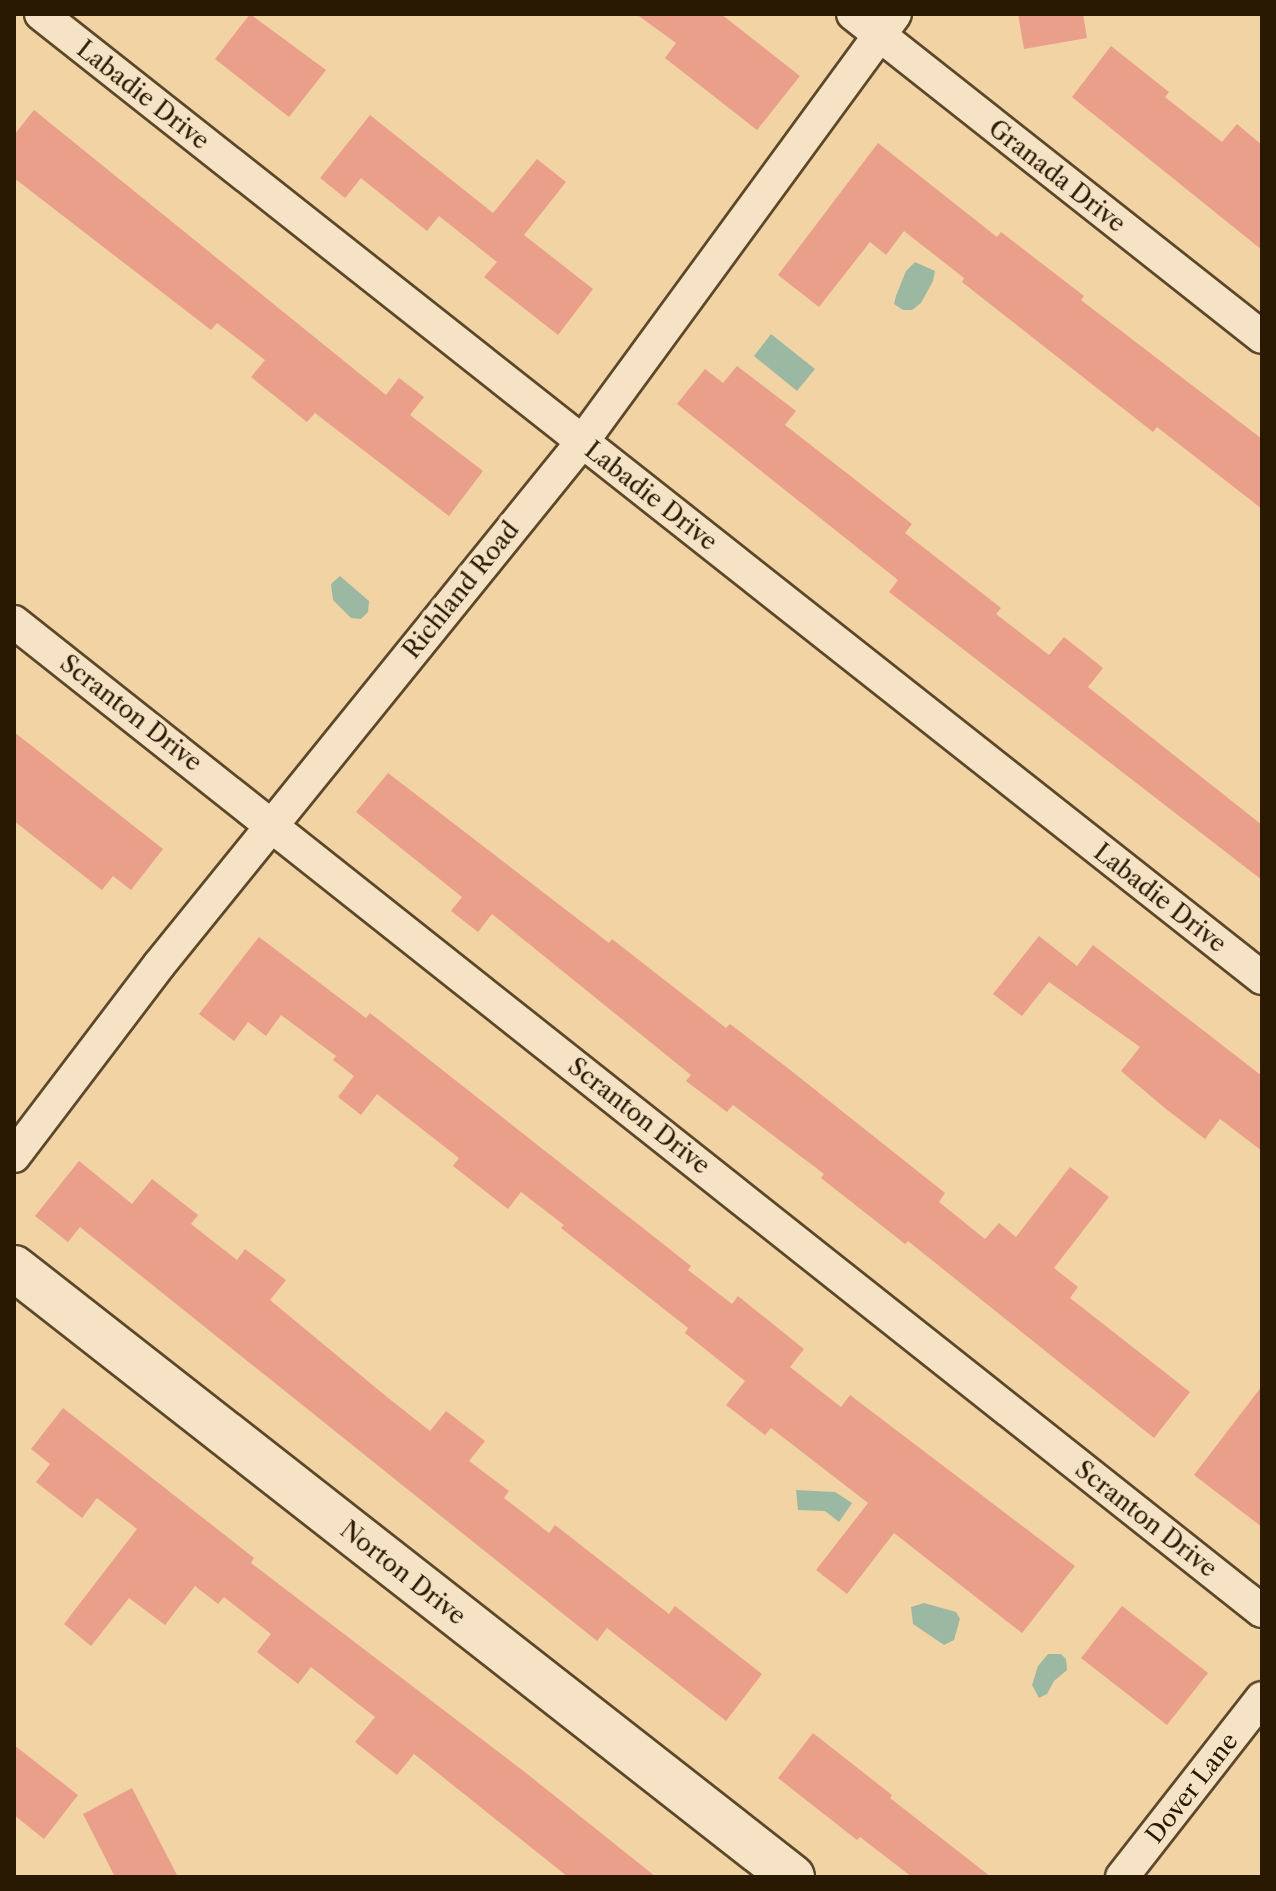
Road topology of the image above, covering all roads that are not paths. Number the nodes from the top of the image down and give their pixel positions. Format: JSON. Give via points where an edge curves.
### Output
{"nodes":[{"id":1,"x":41,"y":14,"type":"edge"},
{"id":2,"x":853,"y":14,"type":"edge"},
{"id":3,"x":887,"y":25,"type":"edge"},
{"id":4,"x":1262,"y":337,"type":"edge"},
{"id":5,"x":582,"y":442,"type":"junction"},
{"id":6,"x":14,"y":622,"type":"edge"},
{"id":7,"x":272,"y":824,"type":"junction"},
{"id":8,"x":1262,"y":978,"type":"edge"},
{"id":9,"x":14,"y":1156,"type":"edge"},
{"id":10,"x":14,"y":1268,"type":"edge"},
{"id":11,"x":1262,"y":1611,"type":"edge"},
{"id":12,"x":1262,"y":1698,"type":"edge"},
{"id":13,"x":792,"y":1877,"type":"edge"},
{"id":14,"x":1122,"y":1877,"type":"edge"}],
"edges":[{"from":1,"to":5,"type":"street","name":"Labadie Drive"},
{"from":2,"to":3,"type":"street","name":"Granada Drive"},
{"from":3,"to":4,"type":"street","name":"Granada Drive"},
{"from":3,"to":5,"type":"street","name":"Richland Road"},
{"from":5,"to":7,"type":"street","name":"Richland Road"},
{"from":5,"to":8,"type":"street","name":"Labadie Drive"},
{"from":6,"to":7,"type":"street","name":"Scranton Drive"},
{"from":7,"to":9,"type":"street","name":"Richland Road"},
{"from":7,"to":11,"type":"street","name":"Scranton Drive"},
{"from":10,"to":13,"type":"street","name":"Norton Drive"},
{"from":12,"to":14,"type":"street","name":"Dover Lane"}]}
